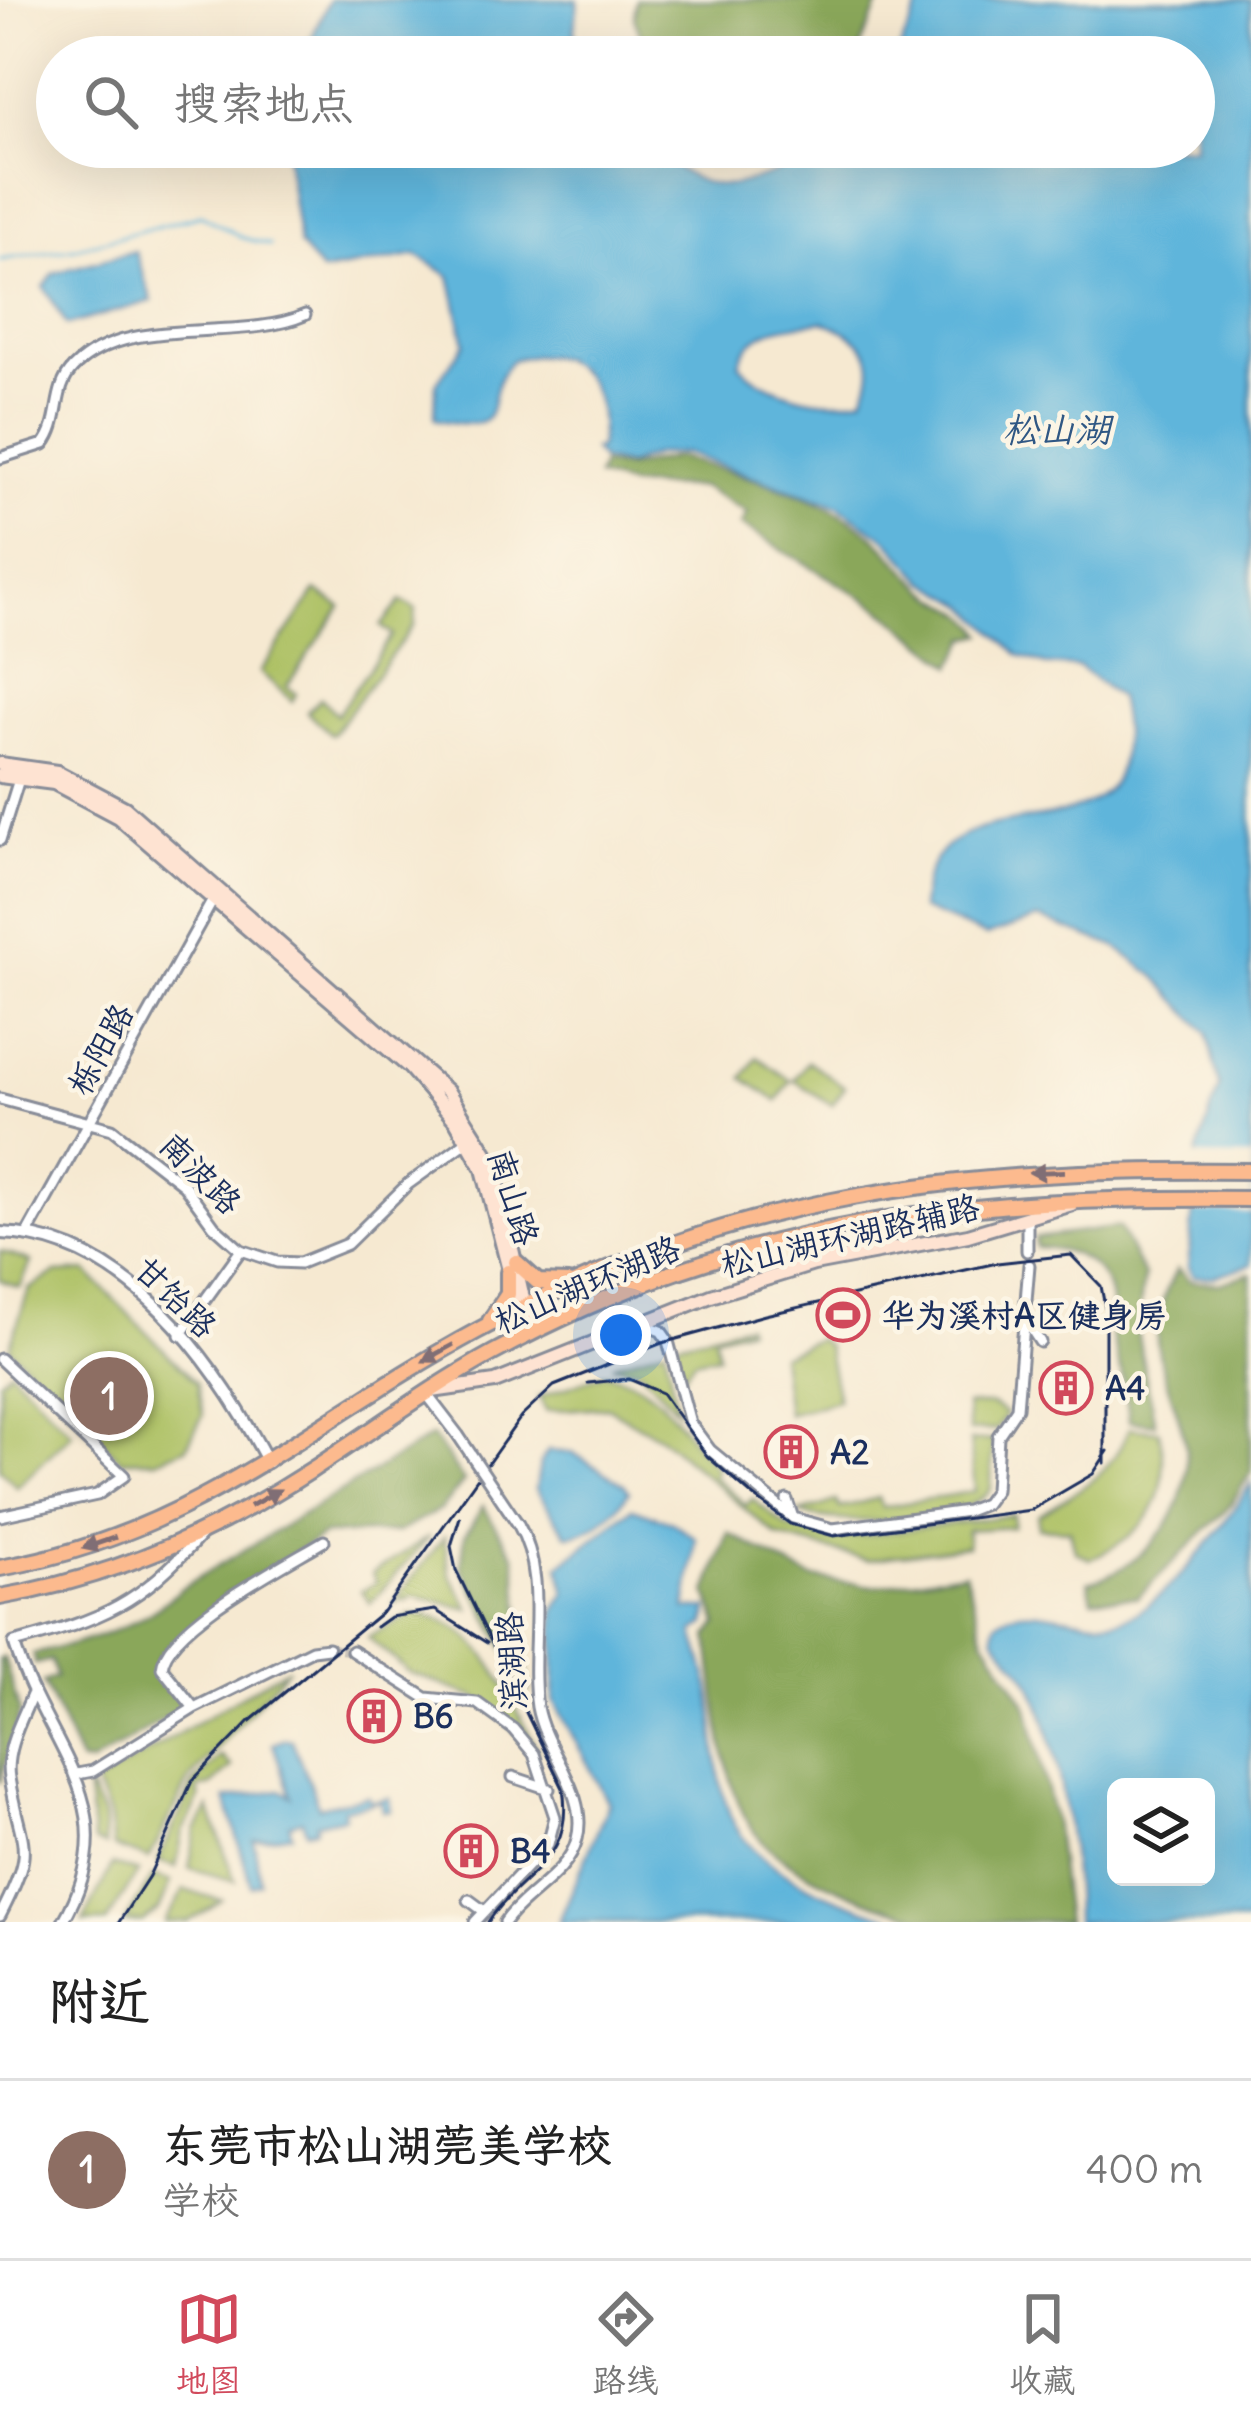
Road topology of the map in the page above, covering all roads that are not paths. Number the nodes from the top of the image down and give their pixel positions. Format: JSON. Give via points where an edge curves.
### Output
{"nodes":[{"id":1,"x":305,"y":315,"type":"dead end"},
{"id":2,"x":0,"y":458,"type":"edge"},
{"id":3,"x":0,"y":764,"type":"edge"},
{"id":4,"x":0,"y":776,"type":"edge"},
{"id":5,"x":20,"y":776,"type":"junction"},
{"id":6,"x":0,"y":839,"type":"edge"},
{"id":7,"x":217,"y":895,"type":"junction"},
{"id":8,"x":0,"y":1099,"type":"edge"},
{"id":9,"x":91,"y":1120,"type":"junction"},
{"id":10,"x":468,"y":1141,"type":"junction"},
{"id":11,"x":1251,"y":1171,"type":"edge"},
{"id":12,"x":1084,"y":1199,"type":"junction"},
{"id":13,"x":1251,"y":1199,"type":"edge"},
{"id":14,"x":1027,"y":1219,"type":"junction"},
{"id":15,"x":0,"y":1233,"type":"edge"},
{"id":16,"x":27,"y":1234,"type":"junction"},
{"id":17,"x":241,"y":1250,"type":"junction"},
{"id":18,"x":1027,"y":1251,"type":"dead end"},
{"id":19,"x":1028,"y":1265,"type":"dead end"},
{"id":20,"x":512,"y":1267,"type":"junction"},
{"id":21,"x":579,"y":1281,"type":"junction"},
{"id":22,"x":521,"y":1308,"type":"junction"},
{"id":23,"x":1025,"y":1319,"type":"junction"},
{"id":24,"x":638,"y":1323,"type":"junction"},
{"id":25,"x":482,"y":1328,"type":"junction"},
{"id":26,"x":531,"y":1334,"type":"junction"},
{"id":27,"x":180,"y":1335,"type":"junction"},
{"id":28,"x":1040,"y":1342,"type":"dead end"},
{"id":29,"x":0,"y":1358,"type":"edge"},
{"id":30,"x":425,"y":1392,"type":"junction"},
{"id":31,"x":268,"y":1462,"type":"junction"},
{"id":32,"x":787,"y":1500,"type":"dead end"},
{"id":33,"x":0,"y":1516,"type":"edge"},
{"id":34,"x":793,"y":1518,"type":"junction"},
{"id":35,"x":202,"y":1534,"type":"junction"},
{"id":36,"x":324,"y":1540,"type":"dead end"},
{"id":37,"x":0,"y":1568,"type":"edge"},
{"id":38,"x":0,"y":1597,"type":"edge"},
{"id":39,"x":14,"y":1643,"type":"junction"},
{"id":40,"x":0,"y":1645,"type":"edge"},
{"id":41,"x":328,"y":1648,"type":"tunnel mouth"},
{"id":42,"x":352,"y":1651,"type":"tunnel mouth"},
{"id":43,"x":32,"y":1695,"type":"junction"},
{"id":44,"x":194,"y":1708,"type":"junction"},
{"id":45,"x":77,"y":1774,"type":"junction"},
{"id":46,"x":513,"y":1777,"type":"dead end"},
{"id":47,"x":549,"y":1789,"type":"junction"},
{"id":48,"x":469,"y":1900,"type":"dead end"},
{"id":49,"x":484,"y":1911,"type":"junction"},
{"id":50,"x":0,"y":1916,"type":"edge"},
{"id":51,"x":62,"y":1922,"type":"edge"},
{"id":52,"x":475,"y":1922,"type":"edge"},
{"id":53,"x":505,"y":1922,"type":"edge"}],
"edges":[{"from":1,"to":2,"type":"street","via":[[156,333],[87,358],[62,386],[47,441]]},
{"from":3,"to":7,"type":"main road","name":"南山路","via":[[57,772],[98,790]]},
{"from":4,"to":5,"type":"main road","name":"南山路"},
{"from":5,"to":6,"type":"street"},
{"from":5,"to":7,"type":"main road","name":"南山路","via":[[93,800]]},
{"from":7,"to":9,"type":"street","name":"栎阳路"},
{"from":7,"to":10,"type":"main road","name":"南山路","via":[[410,1067]]},
{"from":7,"to":20,"type":"main road","name":"南山路","via":[[448,1092],[493,1164]]},
{"from":8,"to":9,"type":"street","name":"南波路"},
{"from":9,"to":16,"type":"street","name":"栎阳路"},
{"from":9,"to":17,"type":"street","name":"南波路","via":[[184,1185]]},
{"from":10,"to":17,"type":"street","name":"南波路","via":[[322,1257],[277,1262]]},
{"from":10,"to":20,"type":"main road","name":"南山路"},
{"from":11,"to":21,"type":"main road","name":"松山湖环湖路","one_way":true,"via":[[1004,1174],[835,1197],[703,1233]]},
{"from":12,"to":13,"type":"main road","name":"松山湖环湖路"},
{"from":12,"to":14,"type":"main road","name":"松山湖环湖路辅路"},
{"from":12,"to":26,"type":"main road","name":"松山湖环湖路","via":[[966,1205],[809,1231],[673,1274]]},
{"from":14,"to":18,"type":"street"},
{"from":14,"to":24,"type":"main road","name":"松山湖环湖路辅路","via":[[814,1264]]},
{"from":15,"to":16,"type":"street","name":"甘饴路"},
{"from":16,"to":27,"type":"street","name":"甘饴路","via":[[94,1259]]},
{"from":17,"to":27,"type":"street"},
{"from":19,"to":23,"type":"street"},
{"from":20,"to":21,"type":"main road","via":[[538,1282]]},
{"from":20,"to":22,"type":"main road","name":"南山路"},
{"from":20,"to":25,"type":"main road","via":[[505,1299]]},
{"from":21,"to":22,"type":"main road","name":"松山湖环湖路"},
{"from":22,"to":25,"type":"main road","name":"松山湖环湖路"},
{"from":22,"to":26,"type":"main road","name":"南山路"},
{"from":23,"to":28,"type":"street"},
{"from":23,"to":34,"type":"street","via":[[1020,1396],[998,1436],[995,1490],[985,1504],[852,1528]]},
{"from":24,"to":30,"type":"main road","name":"松山湖环湖路辅路","via":[[506,1378]]},
{"from":24,"to":34,"type":"street","via":[[668,1341],[690,1423],[710,1450]]},
{"from":25,"to":31,"type":"main road","name":"松山湖环湖路","one_way":true},
{"from":26,"to":30,"type":"main road","name":"松山湖环湖路"},
{"from":27,"to":31,"type":"street","name":"甘饴路","via":[[222,1384]]},
{"from":29,"to":33,"type":"street","via":[[124,1476],[98,1495]]},
{"from":35,"to":30,"type":"main road","name":"松山湖环湖路","one_way":true},
{"from":30,"to":53,"type":"street","name":"滨湖路","bridge":true,"via":[[518,1524],[533,1561],[538,1713],[575,1798],[579,1830],[564,1863]]},
{"from":31,"to":37,"type":"main road","name":"松山湖环湖路","one_way":true,"via":[[189,1508],[114,1538]]},
{"from":32,"to":34,"type":"street"},
{"from":35,"to":38,"type":"main road","name":"松山湖环湖路","via":[[57,1587]]},
{"from":35,"to":39,"type":"street","via":[[158,1582],[98,1621]]},
{"from":36,"to":44,"type":"street","via":[[230,1598],[168,1649],[162,1668]]},
{"from":39,"to":40,"type":"street"},
{"from":39,"to":43,"type":"street"},
{"from":41,"to":44,"type":"street"},
{"from":42,"to":47,"type":"street","via":[[411,1694],[477,1703],[534,1754]]},
{"from":43,"to":45,"type":"street"},
{"from":43,"to":50,"type":"street","via":[[8,1777],[25,1857]]},
{"from":44,"to":45,"type":"street"},
{"from":45,"to":51,"type":"street","via":[[92,1845]]},
{"from":46,"to":47,"type":"street"},
{"from":47,"to":49,"type":"street","via":[[555,1816],[548,1844]]},
{"from":48,"to":49,"type":"street"},
{"from":49,"to":52,"type":"street"}]}
